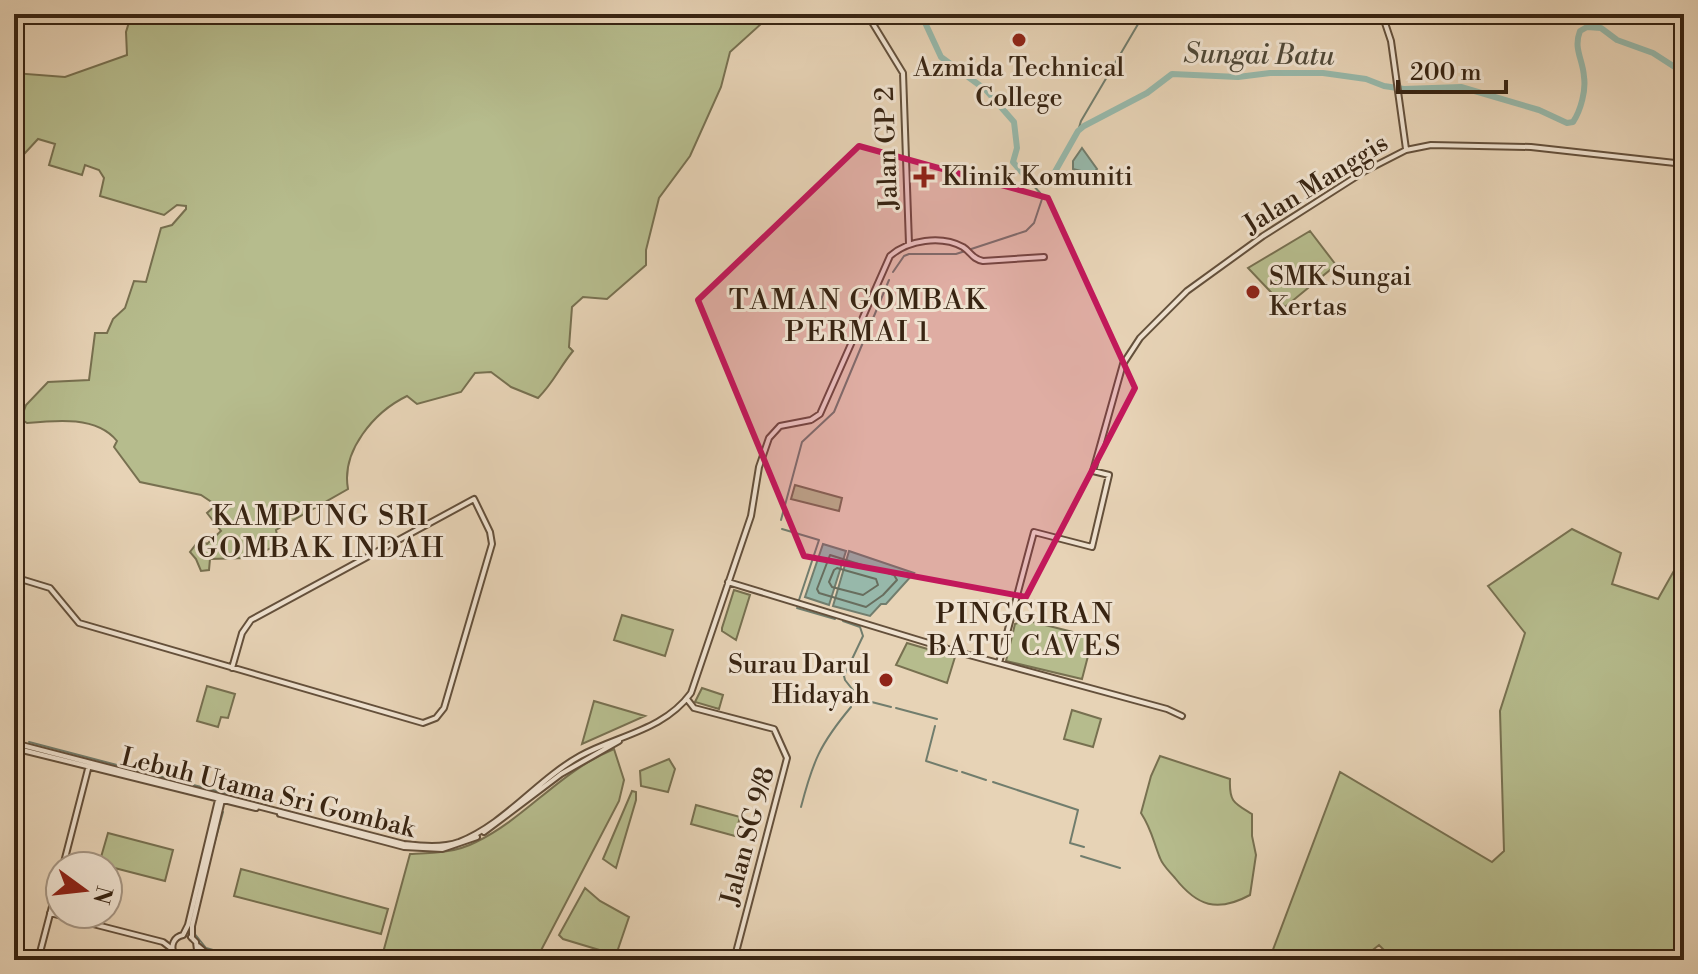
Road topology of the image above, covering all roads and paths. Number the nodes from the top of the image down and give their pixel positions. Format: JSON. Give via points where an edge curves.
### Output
{"nodes":[{"id":1,"x":867,"y":14,"type":"edge"},
{"id":2,"x":1382,"y":14,"type":"edge"},
{"id":3,"x":1406,"y":150,"type":"junction"},
{"id":4,"x":1684,"y":164,"type":"edge"},
{"id":5,"x":909,"y":244,"type":"junction"},
{"id":6,"x":1044,"y":257,"type":"dead end"},
{"id":7,"x":733,"y":567,"type":"junction"},
{"id":8,"x":14,"y":577,"type":"edge"},
{"id":9,"x":728,"y":582,"type":"junction"},
{"id":10,"x":740,"y":586,"type":"junction"},
{"id":11,"x":724,"y":595,"type":"junction"},
{"id":12,"x":999,"y":663,"type":"junction"},
{"id":13,"x":232,"y":668,"type":"junction"},
{"id":14,"x":687,"y":699,"type":"junction"},
{"id":15,"x":1182,"y":716,"type":"dead end"},
{"id":16,"x":628,"y":736,"type":"junction"},
{"id":17,"x":14,"y":746,"type":"edge"},
{"id":18,"x":77,"y":765,"type":"junction"},
{"id":19,"x":89,"y":766,"type":"junction"},
{"id":20,"x":100,"y":771,"type":"junction"},
{"id":21,"x":85,"y":781,"type":"junction"},
{"id":22,"x":220,"y":800,"type":"junction"},
{"id":23,"x":67,"y":850,"type":"edge"},
{"id":24,"x":46,"y":930,"type":"edge"},
{"id":25,"x":116,"y":930,"type":"edge"},
{"id":26,"x":183,"y":935,"type":"junction"},
{"id":27,"x":192,"y":938,"type":"junction"},
{"id":28,"x":175,"y":940,"type":"junction"},
{"id":29,"x":163,"y":942,"type":"junction"},
{"id":30,"x":196,"y":945,"type":"junction"},
{"id":31,"x":172,"y":949,"type":"junction"},
{"id":32,"x":205,"y":952,"type":"junction"},
{"id":33,"x":194,"y":955,"type":"junction"},
{"id":34,"x":38,"y":960,"type":"edge"},
{"id":35,"x":181,"y":960,"type":"edge"},
{"id":36,"x":232,"y":960,"type":"edge"},
{"id":37,"x":734,"y":960,"type":"edge"}],
"edges":[{"from":1,"to":5,"type":"street","name":"Jalan GP 2","via":[[903,73]]},
{"from":2,"to":3,"type":"street","via":[[1391,41]]},
{"from":3,"to":4,"type":"street","name":"Jalan Manggis","via":[[1431,145],[1531,147]]},
{"from":3,"to":12,"type":"street","name":"Jalan Manggis","via":[[1259,238],[1187,291],[1140,338],[1123,364],[1093,471],[1109,475],[1092,547],[1034,532]]},
{"from":5,"to":6,"type":"street","via":[[942,242],[991,262]]},
{"from":5,"to":7,"type":"street","name":"Lebuh Utama Sri Gombak","via":[[888,259],[820,414],[772,433]]},
{"from":7,"to":9,"type":"street","name":"Lebuh Utama Sri Gombak"},
{"from":7,"to":10,"type":"street"},
{"from":8,"to":13,"type":"street","via":[[50,588],[79,623]]},
{"from":9,"to":10,"type":"street"},
{"from":9,"to":11,"type":"street","name":"Lebuh Utama Sri Gombak"},
{"from":10,"to":11,"type":"street"},
{"from":10,"to":12,"type":"street"},
{"from":11,"to":14,"type":"street","name":"Lebuh Utama Sri Gombak"},
{"from":12,"to":15,"type":"street"},
{"from":13,"to":13,"type":"street","via":[[423,723],[436,718],[444,708],[492,544],[474,499],[251,620]]},
{"from":14,"to":16,"type":"street","name":"Lebuh Utama Sri Gombak","via":[[657,723]]},
{"from":14,"to":37,"type":"street","name":"Jalan SG 9/8","via":[[694,708],[774,729],[787,758]]},
{"from":16,"to":19,"type":"street","name":"Lebuh Utama Sri Gombak","via":[[578,757],[482,830],[444,846],[391,841]]},
{"from":16,"to":22,"type":"street","name":"Lebuh Utama Sri Gombak","via":[[561,774],[473,839],[442,849],[398,846]]},
{"from":17,"to":18,"type":"street","name":"Lebuh Utama Sri Gombak"},
{"from":17,"to":19,"type":"street","name":"Lebuh Utama Sri Gombak"},
{"from":18,"to":19,"type":"street","name":"Lebuh Utama Sri Gombak"},
{"from":18,"to":21,"type":"street"},
{"from":19,"to":20,"type":"street","name":"Lebuh Utama Sri Gombak"},
{"from":19,"to":21,"type":"street"},
{"from":20,"to":21,"type":"street"},
{"from":20,"to":22,"type":"street","name":"Lebuh Utama Sri Gombak"},
{"from":21,"to":23,"type":"street"},
{"from":22,"to":26,"type":"street"},
{"from":22,"to":27,"type":"street"},
{"from":24,"to":34,"type":"street"},
{"from":25,"to":29,"type":"street"},
{"from":26,"to":27,"type":"street"},
{"from":26,"to":28,"type":"street"},
{"from":27,"to":30,"type":"street"},
{"from":28,"to":29,"type":"street"},
{"from":28,"to":31,"type":"street"},
{"from":29,"to":31,"type":"street"},
{"from":30,"to":32,"type":"street"},
{"from":30,"to":33,"type":"street"},
{"from":31,"to":35,"type":"street"},
{"from":32,"to":33,"type":"street"},
{"from":32,"to":36,"type":"street"},
{"from":33,"to":35,"type":"street"}]}
